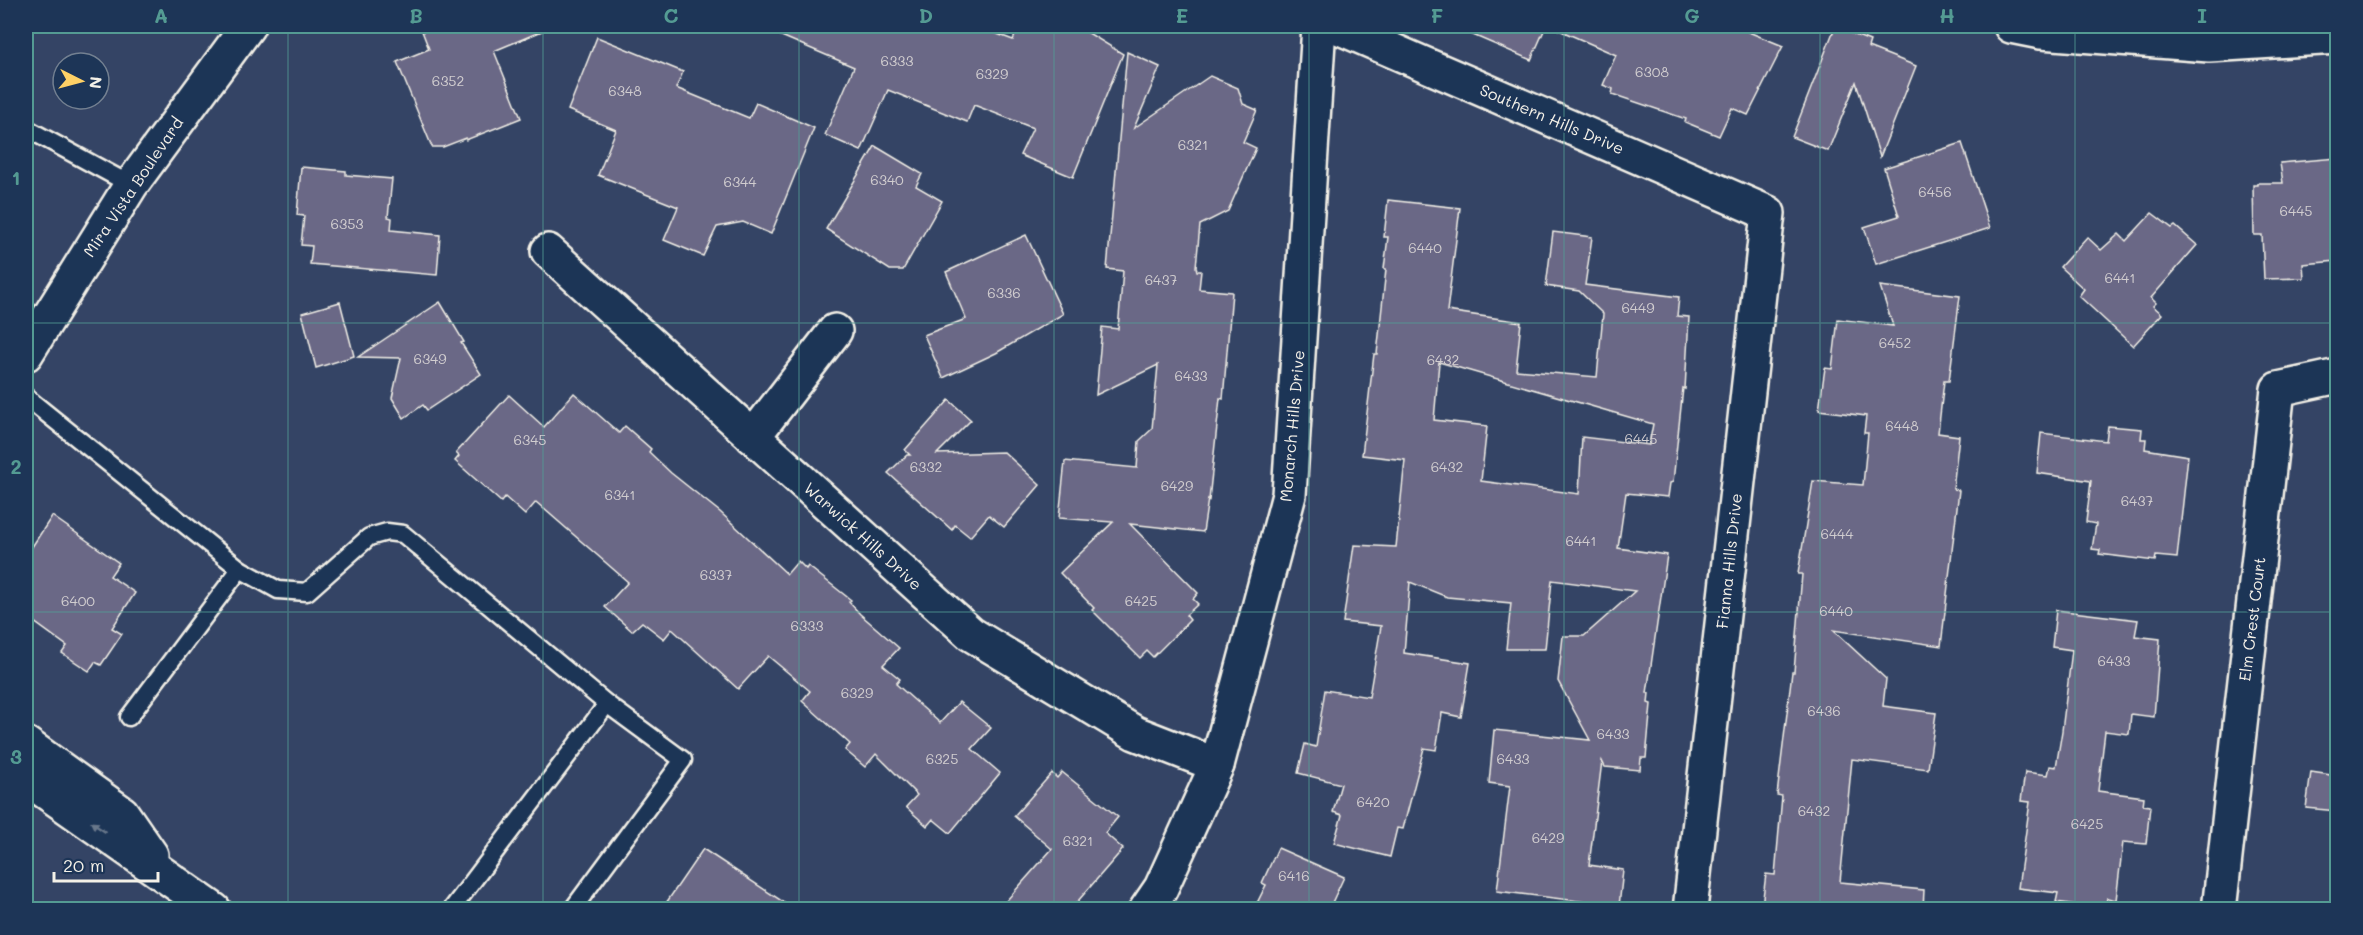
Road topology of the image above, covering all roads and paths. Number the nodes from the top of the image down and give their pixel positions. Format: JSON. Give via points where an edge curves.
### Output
{"nodes":[{"id":1,"x":248,"y":26,"type":"edge"},
{"id":2,"x":1319,"y":26,"type":"edge"},
{"id":3,"x":1336,"y":26,"type":"edge"},
{"id":4,"x":2011,"y":26,"type":"edge"},
{"id":5,"x":2138,"y":33,"type":"edge"},
{"id":6,"x":2337,"y":37,"type":"edge"},
{"id":7,"x":26,"y":130,"type":"edge"},
{"id":8,"x":130,"y":185,"type":"junction"},
{"id":9,"x":1768,"y":213,"type":"joint"},
{"id":10,"x":548,"y":251,"type":"dead end"},
{"id":11,"x":835,"y":332,"type":"dead end"},
{"id":12,"x":26,"y":354,"type":"edge"},
{"id":13,"x":2337,"y":376,"type":"edge"},
{"id":14,"x":26,"y":398,"type":"edge"},
{"id":15,"x":753,"y":437,"type":"junction"},
{"id":16,"x":240,"y":569,"type":"junction"},
{"id":17,"x":607,"y":704,"type":"junction"},
{"id":18,"x":129,"y":717,"type":"dead end"},
{"id":19,"x":26,"y":744,"type":"edge"},
{"id":20,"x":1217,"y":765,"type":"junction"},
{"id":21,"x":26,"y":777,"type":"edge"},
{"id":22,"x":165,"y":873,"type":"junction"},
{"id":23,"x":214,"y":909,"type":"edge"},
{"id":24,"x":451,"y":909,"type":"edge"},
{"id":25,"x":572,"y":909,"type":"edge"},
{"id":26,"x":1146,"y":909,"type":"edge"},
{"id":27,"x":1690,"y":909,"type":"edge"},
{"id":28,"x":2219,"y":909,"type":"edge"}],
"edges":[{"from":1,"to":8,"type":"street","name":"Mira Vista Boulevard"},
{"from":2,"to":20,"type":"street","name":"Monarch Hills Drive","via":[[1289,495]]},
{"from":3,"to":9,"type":"street","name":"Southern Hills Drive"},
{"from":4,"to":5,"type":"street","via":[[2042,32]]},
{"from":5,"to":6,"type":"street","via":[[2210,45]]},
{"from":7,"to":8,"type":"lane"},
{"from":8,"to":12,"type":"street","name":"Mira Vista Boulevard"},
{"from":9,"to":27,"type":"street","name":"Fianna Hills Drive"},
{"from":10,"to":15,"type":"street","name":"Warwick Hills Drive"},
{"from":11,"to":15,"type":"street"},
{"from":13,"to":28,"type":"street","name":"Elm Crest Court","via":[[2278,389]]},
{"from":14,"to":16,"type":"lane"},
{"from":15,"to":20,"type":"street","name":"Warwick Hills Drive","via":[[971,634],[1135,733]]},
{"from":16,"to":17,"type":"lane","via":[[278,590],[307,592],[369,537],[387,531],[403,534]]},
{"from":16,"to":18,"type":"lane"},
{"from":17,"to":24,"type":"lane"},
{"from":17,"to":25,"type":"lane","via":[[683,760]]},
{"from":19,"to":22,"type":"street","via":[[122,813]]},
{"from":20,"to":26,"type":"street","name":"Monarch Hills Drive","via":[[1161,888]]},
{"from":22,"to":21,"type":"street","one_way":true},
{"from":22,"to":23,"type":"street"}]}
